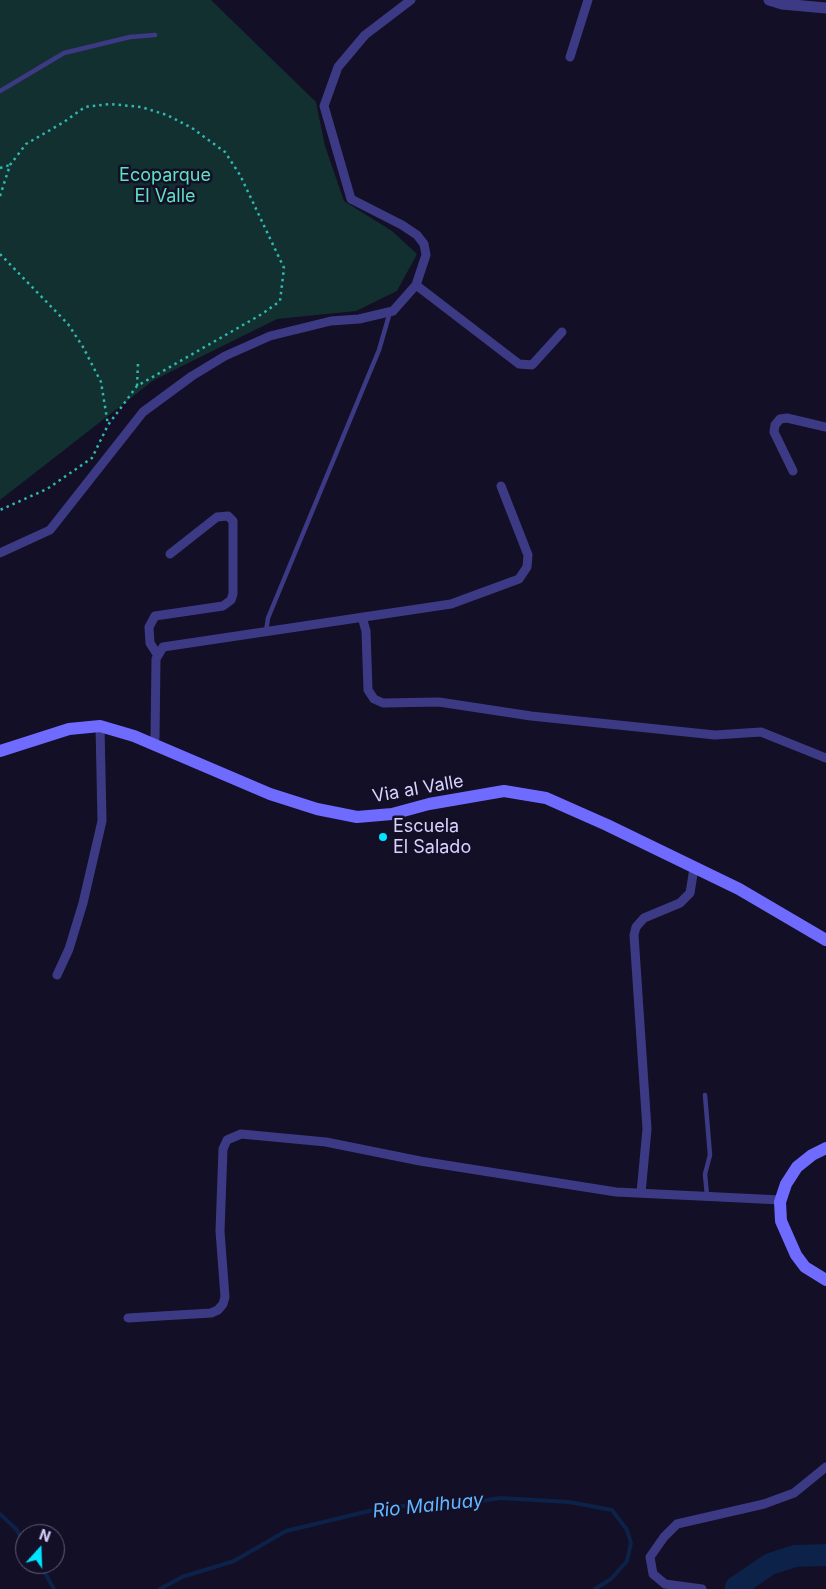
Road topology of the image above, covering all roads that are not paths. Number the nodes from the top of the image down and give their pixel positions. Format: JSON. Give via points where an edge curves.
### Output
{"nodes":[{"id":1,"x":411,"y":0,"type":"edge"},
{"id":2,"x":588,"y":0,"type":"edge"},
{"id":3,"x":769,"y":0,"type":"edge"},
{"id":4,"x":783,"y":2,"type":"edge"},
{"id":5,"x":824,"y":10,"type":"edge"},
{"id":6,"x":155,"y":35,"type":"dead end"},
{"id":7,"x":570,"y":57,"type":"dead end"},
{"id":8,"x":0,"y":91,"type":"edge"},
{"id":9,"x":416,"y":285,"type":"junction"},
{"id":10,"x":390,"y":312,"type":"junction"},
{"id":11,"x":562,"y":332,"type":"dead end"},
{"id":12,"x":826,"y":427,"type":"edge"},
{"id":13,"x":793,"y":470,"type":"dead end"},
{"id":14,"x":501,"y":486,"type":"dead end"},
{"id":15,"x":0,"y":553,"type":"edge"},
{"id":16,"x":170,"y":554,"type":"dead end"},
{"id":17,"x":362,"y":617,"type":"junction"},
{"id":18,"x":266,"y":631,"type":"junction"},
{"id":19,"x":157,"y":654,"type":"junction"},
{"id":20,"x":100,"y":726,"type":"junction"},
{"id":21,"x":152,"y":744,"type":"junction"},
{"id":22,"x":0,"y":751,"type":"edge"},
{"id":23,"x":826,"y":758,"type":"edge"},
{"id":24,"x":694,"y":868,"type":"junction"},
{"id":25,"x":826,"y":940,"type":"edge"},
{"id":26,"x":57,"y":975,"type":"dead end"},
{"id":27,"x":705,"y":1096,"type":"dead end"},
{"id":28,"x":826,"y":1148,"type":"edge"},
{"id":29,"x":641,"y":1193,"type":"junction"},
{"id":30,"x":706,"y":1196,"type":"junction"},
{"id":31,"x":781,"y":1200,"type":"junction"},
{"id":32,"x":826,"y":1280,"type":"edge"},
{"id":33,"x":128,"y":1318,"type":"dead end"},
{"id":34,"x":826,"y":1467,"type":"edge"},
{"id":35,"x":702,"y":1589,"type":"edge"}],
"edges":[{"from":1,"to":9,"type":"street","via":[[365,35],[338,67],[324,106],[350,199],[402,225],[424,244],[426,254]]},
{"from":2,"to":7,"type":"street"},
{"from":3,"to":4,"type":"street"},
{"from":4,"to":5,"type":"street"},
{"from":6,"to":8,"type":"lane","via":[[130,36],[64,53]]},
{"from":9,"to":10,"type":"street"},
{"from":9,"to":11,"type":"street","via":[[519,364],[532,366]]},
{"from":10,"to":15,"type":"street","via":[[359,320],[331,321],[270,336],[225,356],[192,376],[143,412],[50,530]]},
{"from":10,"to":18,"type":"lane","via":[[379,350],[268,618]]},
{"from":12,"to":13,"type":"street","via":[[787,418],[780,419],[775,425],[774,432]]},
{"from":14,"to":17,"type":"street","via":[[528,555],[528,567],[519,580],[452,604]]},
{"from":16,"to":19,"type":"street","via":[[217,517],[228,516],[233,521],[231,600],[223,606],[156,616],[149,627],[150,643]]},
{"from":17,"to":18,"type":"street"},
{"from":17,"to":23,"type":"street","via":[[366,631],[368,690],[374,699],[383,703],[439,702],[531,716],[715,735],[761,732]]},
{"from":18,"to":19,"type":"street","via":[[167,646]]},
{"from":19,"to":21,"type":"street","via":[[155,738]]},
{"from":20,"to":21,"type":"main road","name":"Via al Valle"},
{"from":20,"to":22,"type":"main road","name":"Via al Valle","via":[[69,729]]},
{"from":20,"to":26,"type":"street","via":[[102,821],[83,903]]},
{"from":21,"to":24,"type":"main road","name":"Via al Valle","via":[[270,794],[357,817],[392,814],[504,791],[546,798]]},
{"from":24,"to":25,"type":"main road","name":"Via al Valle","via":[[739,889]]},
{"from":24,"to":29,"type":"street","via":[[690,893],[680,903],[644,918],[634,935],[647,1129]]},
{"from":27,"to":30,"type":"lane","via":[[710,1155],[704,1174]]},
{"from":28,"to":31,"type":"main road","via":[[797,1167]]},
{"from":29,"to":30,"type":"street"},
{"from":29,"to":33,"type":"street","via":[[616,1192],[430,1163],[326,1142],[236,1135],[227,1140],[222,1154],[220,1230],[223,1304],[211,1313]]},
{"from":30,"to":31,"type":"street"},
{"from":31,"to":32,"type":"main road","via":[[781,1221],[796,1255],[805,1267]]},
{"from":34,"to":35,"type":"street","via":[[794,1493],[764,1504],[677,1524],[650,1557],[653,1574],[665,1584]]}]}
